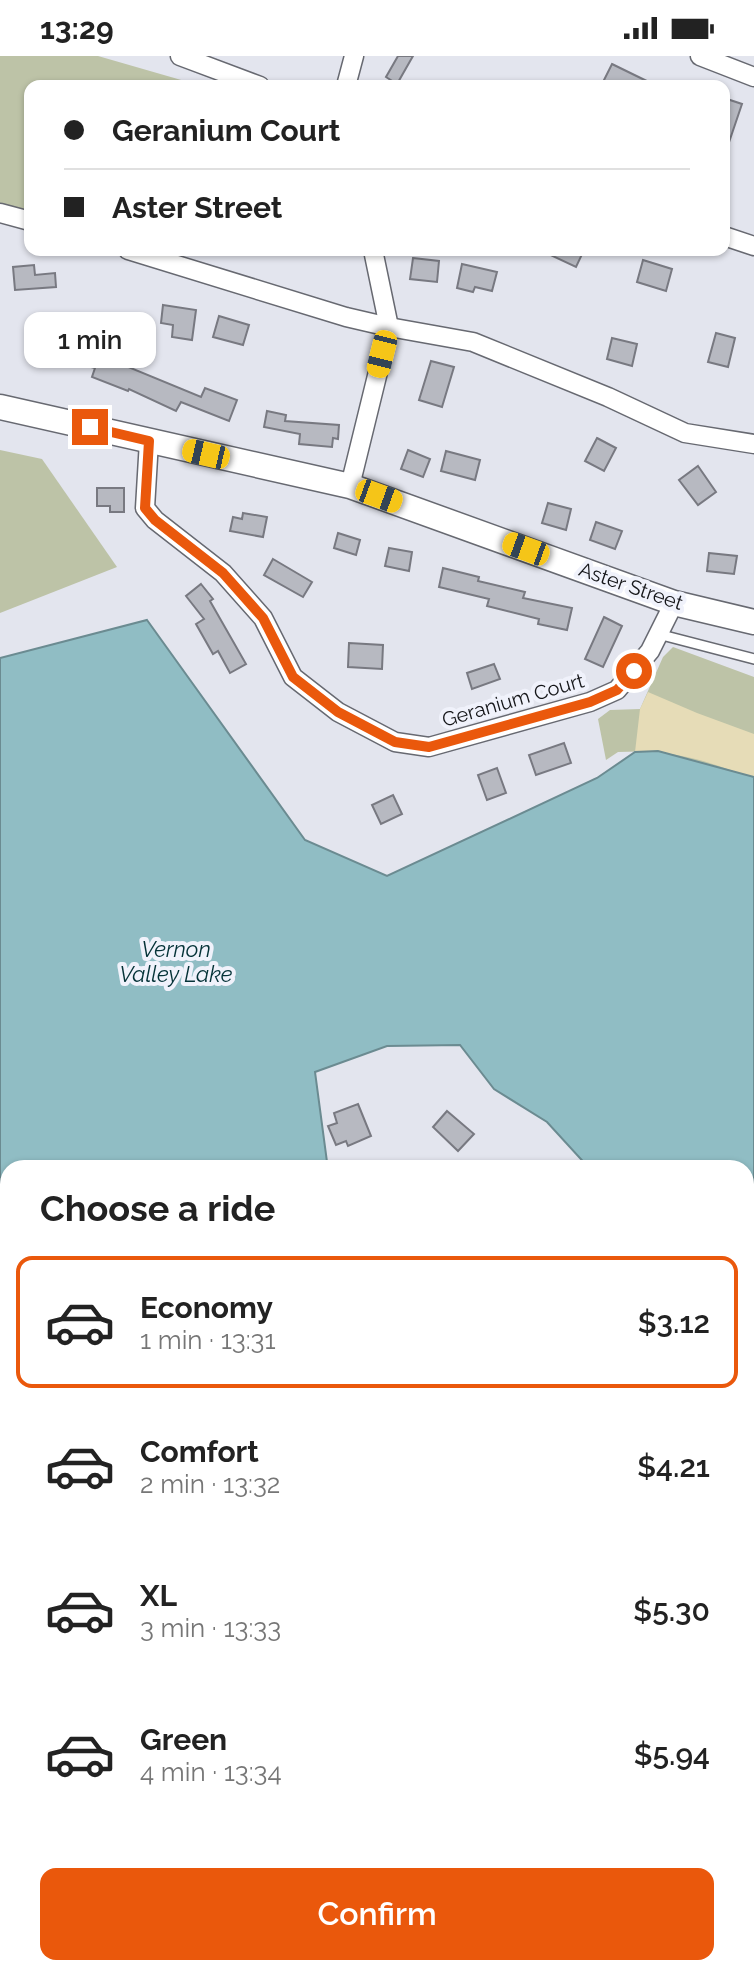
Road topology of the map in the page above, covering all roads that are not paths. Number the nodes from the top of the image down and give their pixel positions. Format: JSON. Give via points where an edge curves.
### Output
{"nodes":[{"id":1,"x":180,"y":56,"type":"edge"},
{"id":2,"x":354,"y":56,"type":"edge"},
{"id":3,"x":700,"y":56,"type":"edge"},
{"id":4,"x":754,"y":77,"type":"edge"},
{"id":5,"x":244,"y":80,"type":"edge"},
{"id":6,"x":348,"y":80,"type":"edge"},
{"id":7,"x":0,"y":213,"type":"edge"},
{"id":8,"x":24,"y":219,"type":"edge"},
{"id":9,"x":730,"y":238,"type":"edge"},
{"id":10,"x":754,"y":246,"type":"edge"},
{"id":11,"x":148,"y":256,"type":"edge"},
{"id":12,"x":374,"y":256,"type":"edge"},
{"id":13,"x":389,"y":327,"type":"junction"},
{"id":14,"x":0,"y":407,"type":"edge"},
{"id":15,"x":149,"y":441,"type":"junction"},
{"id":16,"x":754,"y":444,"type":"edge"},
{"id":17,"x":350,"y":486,"type":"junction"},
{"id":18,"x":674,"y":603,"type":"junction"},
{"id":19,"x":754,"y":622,"type":"edge"},
{"id":20,"x":658,"y":634,"type":"junction"},
{"id":21,"x":754,"y":659,"type":"edge"}],
"edges":[{"from":1,"to":5,"type":"street"},
{"from":2,"to":6,"type":"street"},
{"from":3,"to":4,"type":"street"},
{"from":7,"to":8,"type":"street"},
{"from":9,"to":10,"type":"street"},
{"from":11,"to":13,"type":"street"},
{"from":12,"to":13,"type":"street"},
{"from":13,"to":16,"type":"street","via":[[473,342],[685,433]]},
{"from":13,"to":17,"type":"street"},
{"from":14,"to":15,"type":"street","name":"Aster Street"},
{"from":15,"to":17,"type":"street","name":"Aster Street"},
{"from":15,"to":20,"type":"street","name":"Geranium Court","via":[[145,508],[223,573],[263,618],[293,677],[338,712],[395,742],[429,747],[590,702],[617,690]]},
{"from":17,"to":18,"type":"street","name":"Aster Street"},
{"from":18,"to":19,"type":"street","name":"Aster Street"},
{"from":18,"to":20,"type":"street","name":"Geranium Court"},
{"from":20,"to":21,"type":"lane"}]}
